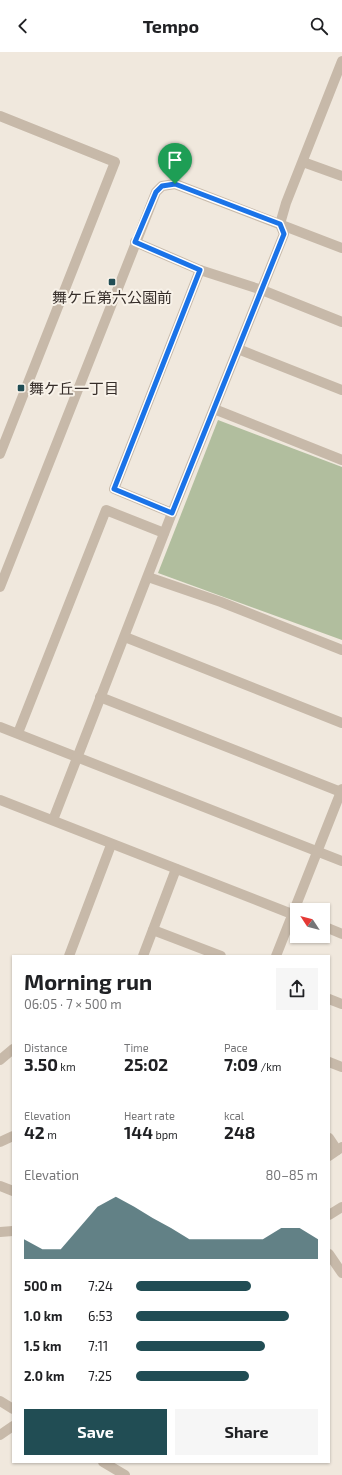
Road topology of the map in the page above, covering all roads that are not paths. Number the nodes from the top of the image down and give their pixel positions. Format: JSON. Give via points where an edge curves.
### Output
{"nodes":[{"id":1,"x":342,"y":61,"type":"edge"},
{"id":2,"x":0,"y":116,"type":"edge"},
{"id":3,"x":304,"y":162,"type":"junction"},
{"id":4,"x":342,"y":176,"type":"edge"},
{"id":5,"x":280,"y":224,"type":"junction"},
{"id":6,"x":135,"y":242,"type":"junction"},
{"id":7,"x":342,"y":248,"type":"edge"},
{"id":8,"x":200,"y":270,"type":"junction"},
{"id":9,"x":262,"y":290,"type":"junction"},
{"id":10,"x":342,"y":322,"type":"edge"},
{"id":11,"x":238,"y":349,"type":"junction"},
{"id":12,"x":342,"y":390,"type":"edge"},
{"id":13,"x":214,"y":409,"type":"junction"},
{"id":14,"x":0,"y":454,"type":"edge"},
{"id":15,"x":342,"y":460,"type":"edge"},
{"id":16,"x":172,"y":513,"type":"junction"},
{"id":17,"x":164,"y":533,"type":"junction"},
{"id":18,"x":148,"y":577,"type":"junction"},
{"id":19,"x":0,"y":587,"type":"edge"},
{"id":20,"x":125,"y":637,"type":"junction"},
{"id":21,"x":342,"y":650,"type":"edge"},
{"id":22,"x":100,"y":697,"type":"junction"},
{"id":23,"x":342,"y":723,"type":"edge"},
{"id":24,"x":0,"y":726,"type":"edge"},
{"id":25,"x":18,"y":733,"type":"junction"},
{"id":26,"x":76,"y":758,"type":"junction"},
{"id":27,"x":342,"y":791,"type":"edge"},
{"id":28,"x":0,"y":800,"type":"edge"},
{"id":29,"x":53,"y":820,"type":"junction"},
{"id":30,"x":111,"y":845,"type":"junction"},
{"id":31,"x":318,"y":851,"type":"junction"},
{"id":32,"x":342,"y":861,"type":"edge"},
{"id":33,"x":176,"y":869,"type":"junction"},
{"id":34,"x":300,"y":903,"type":"edge"},
{"id":35,"x":290,"y":914,"type":"edge"},
{"id":36,"x":290,"y":927,"type":"edge"},
{"id":37,"x":330,"y":929,"type":"edge"},
{"id":38,"x":153,"y":930,"type":"junction"},
{"id":39,"x":342,"y":934,"type":"edge"},
{"id":40,"x":69,"y":955,"type":"edge"},
{"id":41,"x":143,"y":955,"type":"edge"},
{"id":42,"x":217,"y":955,"type":"edge"},
{"id":43,"x":276,"y":955,"type":"edge"},
{"id":44,"x":330,"y":999,"type":"edge"},
{"id":45,"x":342,"y":1004,"type":"edge"},
{"id":46,"x":12,"y":1050,"type":"edge"},
{"id":47,"x":0,"y":1060,"type":"edge"},
{"id":48,"x":330,"y":1062,"type":"edge"},
{"id":49,"x":342,"y":1067,"type":"edge"},
{"id":50,"x":12,"y":1136,"type":"edge"},
{"id":51,"x":330,"y":1140,"type":"edge"},
{"id":52,"x":0,"y":1142,"type":"edge"},
{"id":53,"x":336,"y":1151,"type":"edge"},
{"id":54,"x":0,"y":1186,"type":"edge"},
{"id":55,"x":12,"y":1191,"type":"edge"},
{"id":56,"x":342,"y":1207,"type":"edge"},
{"id":57,"x":330,"y":1214,"type":"edge"},
{"id":58,"x":12,"y":1231,"type":"edge"},
{"id":59,"x":0,"y":1232,"type":"edge"},
{"id":60,"x":330,"y":1255,"type":"edge"},
{"id":61,"x":340,"y":1268,"type":"edge"},
{"id":62,"x":0,"y":1401,"type":"edge"},
{"id":63,"x":12,"y":1408,"type":"edge"},
{"id":64,"x":12,"y":1427,"type":"edge"},
{"id":65,"x":0,"y":1435,"type":"edge"},
{"id":66,"x":105,"y":1463,"type":"edge"},
{"id":67,"x":125,"y":1475,"type":"edge"}],
"edges":[{"from":1,"to":3,"type":"street"},
{"from":2,"to":14,"type":"street","via":[[115,162]]},
{"from":3,"to":4,"type":"street"},
{"from":3,"to":5,"type":"street"},
{"from":5,"to":6,"type":"street","via":[[175,184],[162,186],[156,192]]},
{"from":5,"to":7,"type":"street"},
{"from":5,"to":9,"type":"street","via":[[284,234]]},
{"from":6,"to":8,"type":"street"},
{"from":6,"to":19,"type":"street"},
{"from":8,"to":9,"type":"street"},
{"from":8,"to":16,"type":"street","via":[[114,489]]},
{"from":9,"to":10,"type":"street"},
{"from":9,"to":11,"type":"street"},
{"from":11,"to":12,"type":"street"},
{"from":11,"to":13,"type":"street"},
{"from":13,"to":15,"type":"street"},
{"from":13,"to":16,"type":"street"},
{"from":16,"to":17,"type":"street"},
{"from":17,"to":18,"type":"street"},
{"from":17,"to":25,"type":"street","via":[[106,510]]},
{"from":18,"to":20,"type":"street"},
{"from":18,"to":21,"type":"street","via":[[221,602]]},
{"from":20,"to":22,"type":"street"},
{"from":20,"to":23,"type":"street"},
{"from":22,"to":26,"type":"street"},
{"from":22,"to":27,"type":"street"},
{"from":24,"to":25,"type":"street"},
{"from":25,"to":26,"type":"street"},
{"from":26,"to":29,"type":"street"},
{"from":26,"to":31,"type":"street"},
{"from":27,"to":31,"type":"street"},
{"from":28,"to":29,"type":"street"},
{"from":29,"to":30,"type":"street"},
{"from":30,"to":33,"type":"street"},
{"from":30,"to":40,"type":"street"},
{"from":31,"to":32,"type":"street"},
{"from":31,"to":34,"type":"street"},
{"from":33,"to":35,"type":"street"},
{"from":33,"to":38,"type":"street"},
{"from":36,"to":43,"type":"street"},
{"from":37,"to":39,"type":"street"},
{"from":38,"to":41,"type":"street"},
{"from":38,"to":42,"type":"street"},
{"from":44,"to":45,"type":"street"},
{"from":46,"to":47,"type":"street"},
{"from":48,"to":49,"type":"street"},
{"from":50,"to":52,"type":"street"},
{"from":51,"to":53,"type":"street"},
{"from":54,"to":55,"type":"street"},
{"from":56,"to":57,"type":"street"},
{"from":58,"to":59,"type":"street"},
{"from":60,"to":61,"type":"street"},
{"from":62,"to":63,"type":"street"},
{"from":64,"to":65,"type":"street"},
{"from":66,"to":67,"type":"street"}]}
